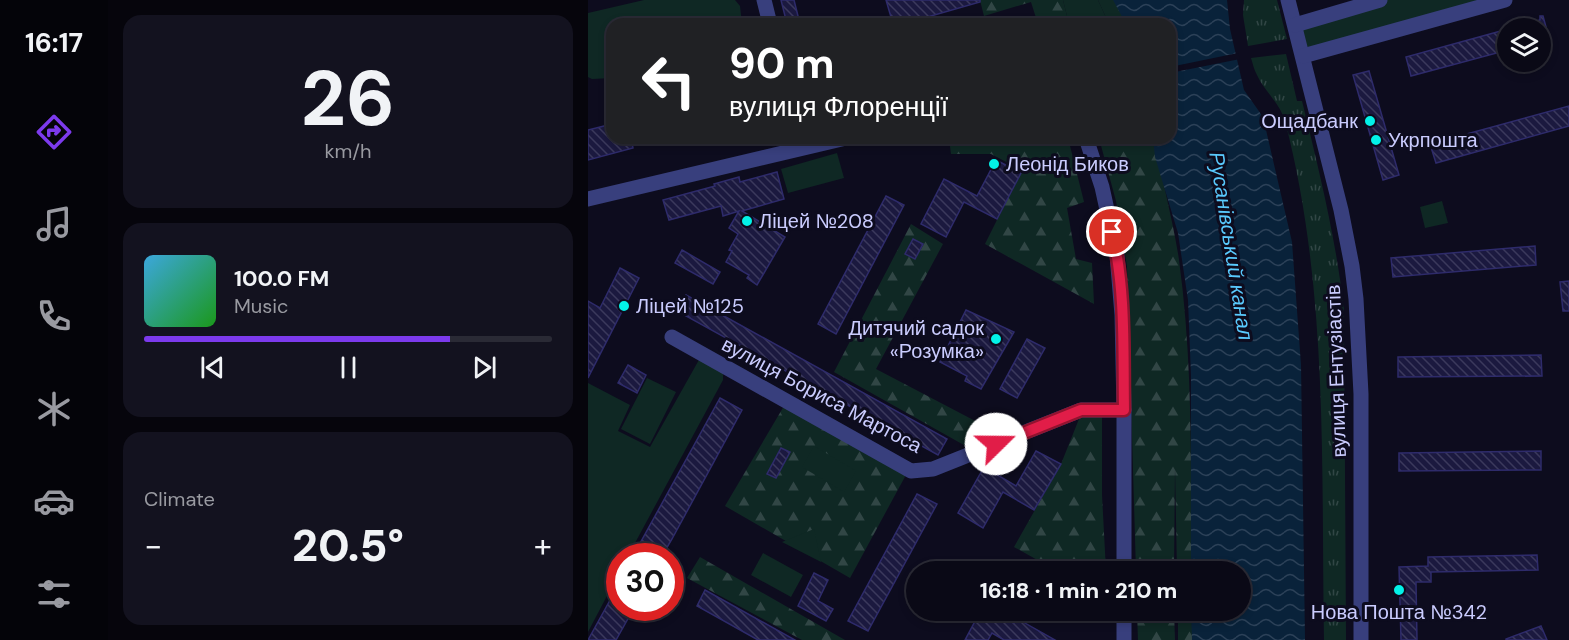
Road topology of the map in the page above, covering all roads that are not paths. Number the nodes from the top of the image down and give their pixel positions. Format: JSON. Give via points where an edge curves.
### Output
{"nodes":[{"id":1,"x":764,"y":0,"type":"edge"},
{"id":2,"x":1288,"y":0,"type":"edge"},
{"id":3,"x":1380,"y":0,"type":"edge"},
{"id":4,"x":1505,"y":0,"type":"edge"},
{"id":5,"x":768,"y":18,"type":"edge"},
{"id":6,"x":1294,"y":25,"type":"junction"},
{"id":7,"x":1303,"y":56,"type":"junction"},
{"id":8,"x":800,"y":144,"type":"edge"},
{"id":9,"x":1088,"y":144,"type":"edge"},
{"id":10,"x":588,"y":199,"type":"edge"},
{"id":11,"x":672,"y":337,"type":"dead end"},
{"id":12,"x":1124,"y":410,"type":"junction"},
{"id":13,"x":1124,"y":561,"type":"edge"},
{"id":14,"x":1124,"y":621,"type":"edge"},
{"id":15,"x":1124,"y":640,"type":"edge"},
{"id":16,"x":1361,"y":640,"type":"edge"}],
"edges":[{"from":1,"to":5,"type":"street"},
{"from":2,"to":6,"type":"street","name":"вулиця Ентузіастів"},
{"from":3,"to":6,"type":"street"},
{"from":4,"to":7,"type":"street"},
{"from":6,"to":7,"type":"street","name":"вулиця Ентузіастів"},
{"from":7,"to":16,"type":"street","name":"вулиця Ентузіастів","via":[[1341,210],[1356,299],[1361,394]]},
{"from":8,"to":10,"type":"street"},
{"from":9,"to":12,"type":"street","via":[[1117,255]]},
{"from":11,"to":12,"type":"street","name":"вулиця Бориса Мартоса","via":[[911,471],[933,469],[1081,410]]},
{"from":12,"to":13,"type":"street"},
{"from":14,"to":15,"type":"street"}]}
